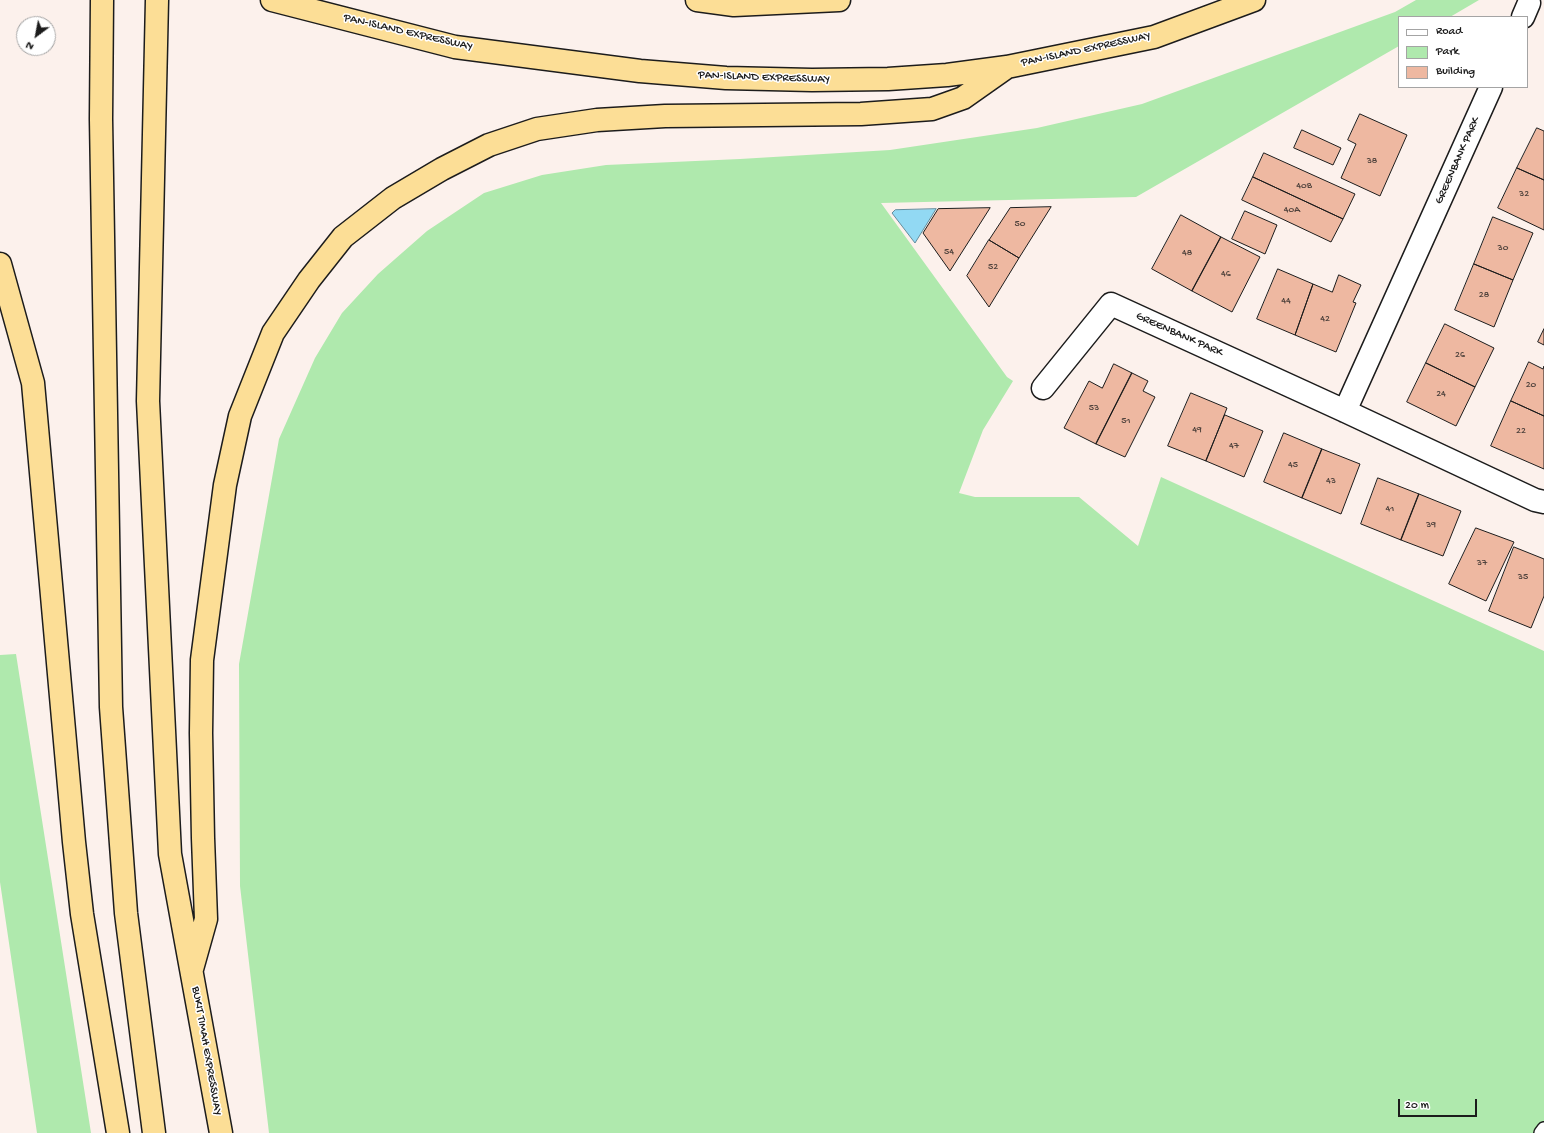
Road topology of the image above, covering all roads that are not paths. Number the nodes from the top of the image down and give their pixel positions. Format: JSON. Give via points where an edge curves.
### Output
{"nodes":[{"id":1,"x":102,"y":0,"type":"edge"},
{"id":2,"x":157,"y":0,"type":"edge"},
{"id":3,"x":272,"y":0,"type":"edge"},
{"id":4,"x":696,"y":0,"type":"edge"},
{"id":5,"x":839,"y":0,"type":"edge"},
{"id":6,"x":1254,"y":0,"type":"edge"},
{"id":7,"x":1007,"y":67,"type":"junction"},
{"id":8,"x":1491,"y":88,"type":"edge"},
{"id":9,"x":0,"y":264,"type":"edge"},
{"id":10,"x":1043,"y":388,"type":"dead end"},
{"id":11,"x":1345,"y":410,"type":"junction"},
{"id":12,"x":1544,"y":502,"type":"edge"},
{"id":13,"x":192,"y":969,"type":"junction"},
{"id":14,"x":1544,"y":1129,"type":"edge"},
{"id":15,"x":118,"y":1133,"type":"edge"},
{"id":16,"x":154,"y":1133,"type":"edge"},
{"id":17,"x":221,"y":1133,"type":"edge"},
{"id":18,"x":1541,"y":1133,"type":"edge"}],
"edges":[{"from":1,"to":16,"type":"highway","via":[[100,119],[111,707],[126,913]]},
{"from":2,"to":13,"type":"highway","name":"BUKIT TIMAH EXPRESSWAY","via":[[148,401],[170,854]]},
{"from":3,"to":7,"type":"highway","name":"PAN-ISLAND EXPRESSWAY","via":[[455,47],[640,71],[726,78],[888,79]]},
{"from":4,"to":5,"type":"highway","via":[[734,5]]},
{"from":6,"to":7,"type":"highway","name":"PAN-ISLAND EXPRESSWAY","via":[[1154,36]]},
{"from":7,"to":13,"type":"highway","via":[[963,98],[932,109],[861,114],[665,116],[597,120],[536,129],[489,145],[442,169],[393,198],[343,237],[309,280],[273,333],[240,416],[225,484],[202,660],[202,838],[206,919]]},
{"from":8,"to":11,"type":"street","name":"GREENBANK PARK"},
{"from":9,"to":15,"type":"highway","via":[[34,383],[82,914]]},
{"from":10,"to":11,"type":"street","name":"GREENBANK PARK","via":[[1111,304]]},
{"from":11,"to":12,"type":"street","name":"GREENBANK PARK"},
{"from":13,"to":17,"type":"highway","name":"BUKIT TIMAH EXPRESSWAY"},
{"from":14,"to":18,"type":"lane"}]}
